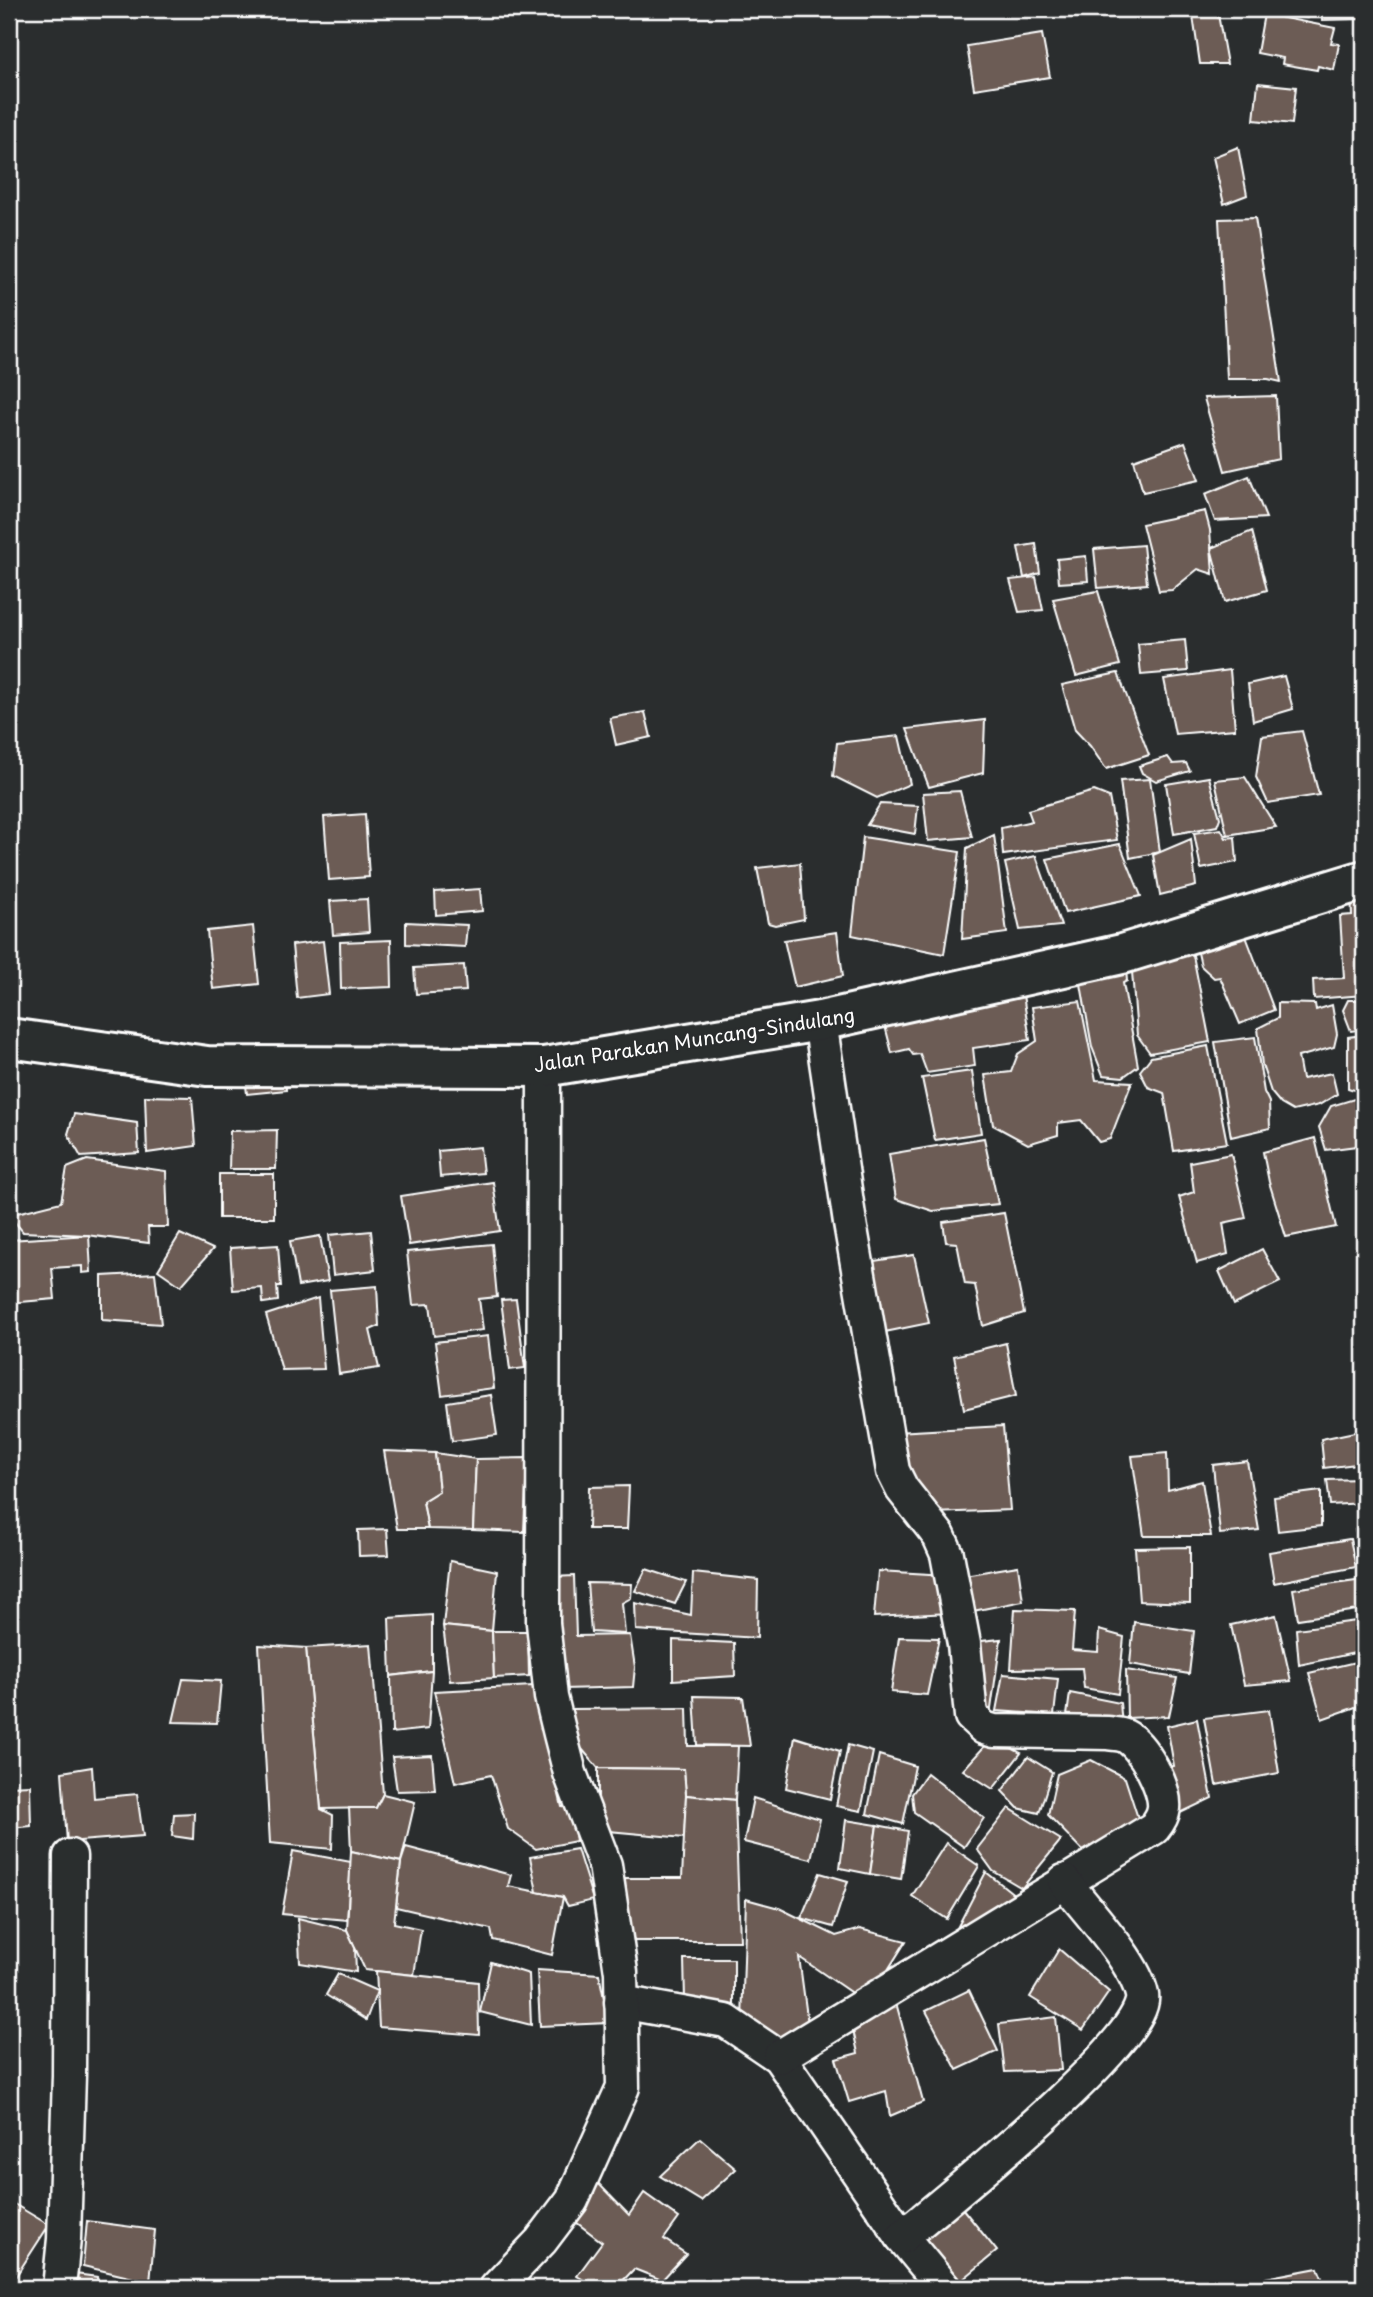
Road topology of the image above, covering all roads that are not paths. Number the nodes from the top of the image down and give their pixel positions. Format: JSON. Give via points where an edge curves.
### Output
{"nodes":[{"id":1,"x":1364,"y":880,"type":"edge"},
{"id":2,"x":820,"y":1021,"type":"junction"},
{"id":3,"x":9,"y":1038,"type":"edge"},
{"id":4,"x":544,"y":1068,"type":"junction"},
{"id":5,"x":70,"y":1856,"type":"dead end"},
{"id":6,"x":1064,"y":1881,"type":"junction"},
{"id":7,"x":621,"y":2002,"type":"junction"},
{"id":8,"x":779,"y":2057,"type":"junction"},
{"id":9,"x":902,"y":2237,"type":"junction"},
{"id":10,"x":59,"y":2288,"type":"edge"},
{"id":11,"x":496,"y":2288,"type":"edge"},
{"id":12,"x":944,"y":2288,"type":"edge"}],
"edges":[{"from":1,"to":2,"type":"street","name":"Jalan Parakan Muncang-Sindulang","via":[[1122,954]]},
{"from":2,"to":4,"type":"street","name":"Jalan Parakan Muncang-Sindulang"},
{"from":2,"to":6,"type":"street","via":[[893,1471],[947,1554],[964,1644],[971,1716],[994,1731],[1125,1736],[1149,1762],[1163,1797],[1161,1819],[1154,1828]]},
{"from":3,"to":4,"type":"street","name":"Jalan Parakan Muncang-Sindulang","via":[[207,1066]]},
{"from":4,"to":7,"type":"street","via":[[543,1623],[560,1734],[605,1865]]},
{"from":5,"to":10,"type":"street","via":[[69,2075]]},
{"from":6,"to":8,"type":"street"},
{"from":6,"to":9,"type":"street","via":[[1130,1968],[1142,1995],[1138,2015],[1106,2055],[1046,2115]]},
{"from":7,"to":8,"type":"street","via":[[726,2021]]},
{"from":7,"to":11,"type":"street","via":[[623,2087],[572,2200]]},
{"from":8,"to":9,"type":"street"},
{"from":9,"to":12,"type":"street"}]}
